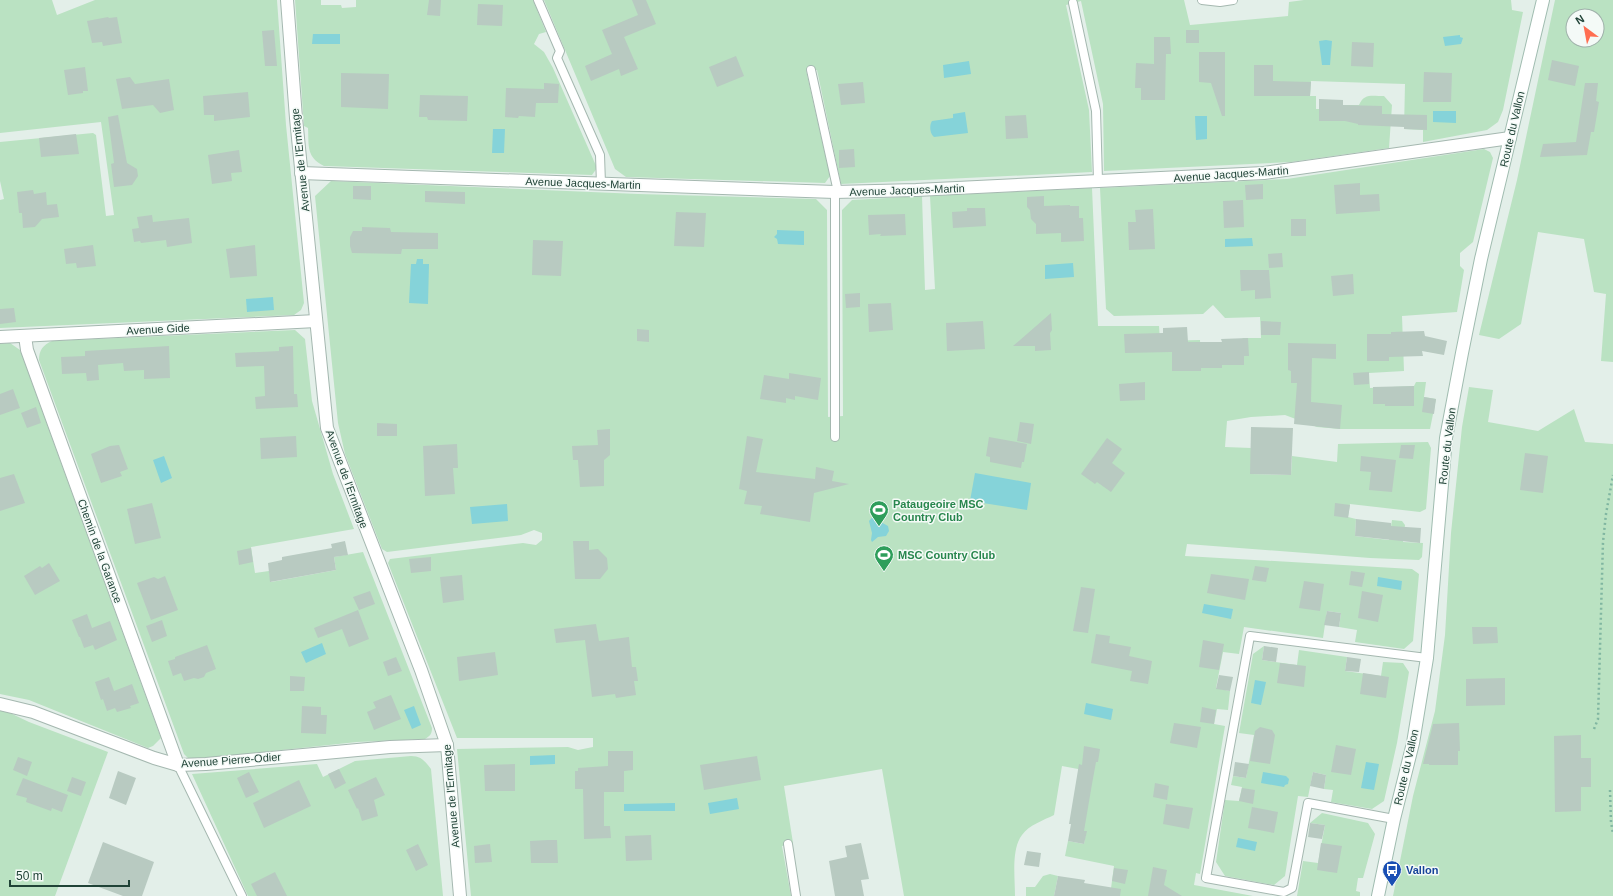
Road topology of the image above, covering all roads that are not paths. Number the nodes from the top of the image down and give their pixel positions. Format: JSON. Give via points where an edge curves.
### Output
{"nodes":[{"id":1,"x":287,"y":0,"type":"edge"},
{"id":2,"x":538,"y":0,"type":"edge"},
{"id":3,"x":1202,"y":0,"type":"edge"},
{"id":4,"x":1233,"y":0,"type":"edge"},
{"id":5,"x":1543,"y":0,"type":"edge"},
{"id":6,"x":1073,"y":3,"type":"dead end"},
{"id":7,"x":811,"y":70,"type":"dead end"},
{"id":8,"x":1510,"y":138,"type":"junction"},
{"id":9,"x":301,"y":173,"type":"junction"},
{"id":10,"x":1098,"y":181,"type":"junction"},
{"id":11,"x":601,"y":184,"type":"junction"},
{"id":12,"x":836,"y":192,"type":"junction"},
{"id":13,"x":316,"y":321,"type":"junction"},
{"id":14,"x":26,"y":336,"type":"junction"},
{"id":15,"x":0,"y":337,"type":"edge"},
{"id":16,"x":835,"y":437,"type":"dead end"},
{"id":17,"x":1427,"y":658,"type":"junction"},
{"id":18,"x":0,"y":704,"type":"edge"},
{"id":19,"x":447,"y":745,"type":"junction"},
{"id":20,"x":178,"y":764,"type":"junction"},
{"id":21,"x":1394,"y":819,"type":"junction"},
{"id":22,"x":788,"y":844,"type":"dead end"},
{"id":23,"x":242,"y":896,"type":"edge"},
{"id":24,"x":460,"y":896,"type":"edge"},
{"id":25,"x":796,"y":896,"type":"edge"},
{"id":26,"x":1378,"y":896,"type":"edge"}],
"edges":[{"from":1,"to":9,"type":"street","name":"Avenue de l'Ermitage"},
{"from":2,"to":11,"type":"lane","via":[[560,51],[557,58],[600,155]]},
{"from":3,"to":4,"type":"lane"},
{"from":5,"to":8,"type":"street","name":"Route du Vallon"},
{"from":6,"to":10,"type":"lane","via":[[1096,111]]},
{"from":7,"to":12,"type":"lane"},
{"from":8,"to":10,"type":"street","name":"Avenue Jacques-Martin","via":[[1264,174]]},
{"from":8,"to":17,"type":"street","name":"Route du Vallon","via":[[1481,260],[1446,438]]},
{"from":9,"to":11,"type":"street","name":"Avenue Jacques-Martin"},
{"from":9,"to":13,"type":"street","name":"Avenue de l'Ermitage"},
{"from":10,"to":12,"type":"street","name":"Avenue Jacques-Martin"},
{"from":11,"to":12,"type":"street","name":"Avenue Jacques-Martin"},
{"from":12,"to":16,"type":"lane"},
{"from":13,"to":14,"type":"street","name":"Avenue Gide"},
{"from":13,"to":19,"type":"street","name":"Avenue de l'Ermitage","via":[[327,428],[421,670]]},
{"from":14,"to":15,"type":"street","name":"Avenue Gide"},
{"from":14,"to":20,"type":"street","name":"Chemin de la Garance","via":[[27,350]]},
{"from":17,"to":21,"type":"street","name":"Route du Vallon","via":[[1413,743]]},
{"from":17,"to":21,"type":"lane","via":[[1250,636],[1206,878],[1284,892],[1292,888],[1308,803]]},
{"from":18,"to":20,"type":"street","name":"Avenue Pierre-Odier","via":[[33,712],[115,744]]},
{"from":19,"to":20,"type":"street","name":"Avenue Pierre-Odier","via":[[390,747],[206,764]]},
{"from":19,"to":24,"type":"street","name":"Avenue de l'Ermitage"},
{"from":20,"to":23,"type":"lane"},
{"from":21,"to":26,"type":"street","name":"Route du Vallon"},
{"from":22,"to":25,"type":"lane"}]}
